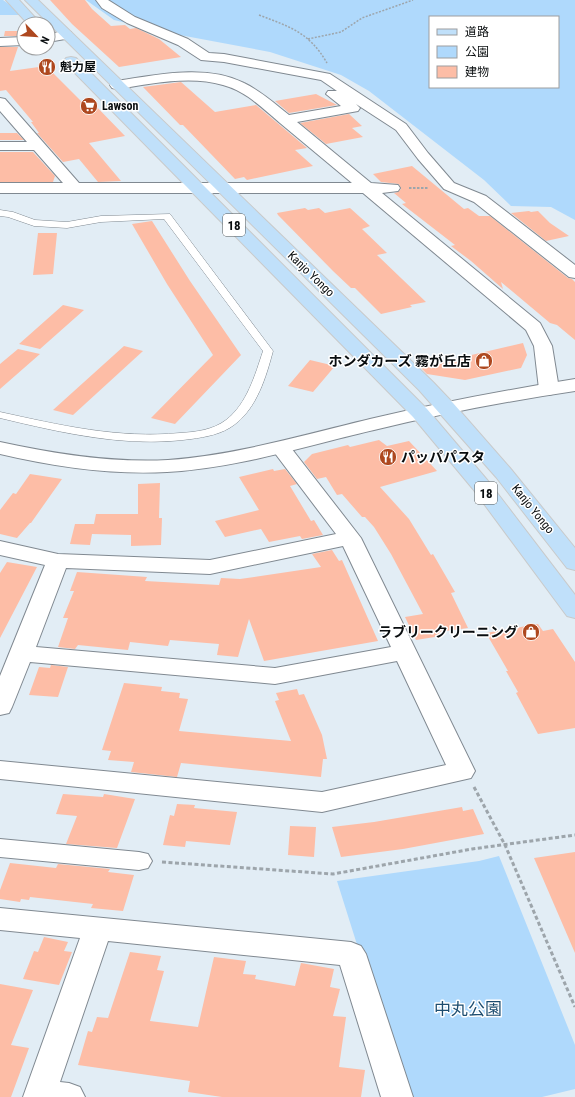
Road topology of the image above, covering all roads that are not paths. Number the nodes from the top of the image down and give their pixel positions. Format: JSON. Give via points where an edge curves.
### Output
{"nodes":[{"id":1,"x":12,"y":0,"type":"edge"},
{"id":2,"x":31,"y":0,"type":"edge"},
{"id":3,"x":102,"y":0,"type":"edge"},
{"id":4,"x":27,"y":16,"type":"edge"},
{"id":5,"x":66,"y":35,"type":"junction"},
{"id":6,"x":56,"y":37,"type":"edge"},
{"id":7,"x":16,"y":41,"type":"edge"},
{"id":8,"x":0,"y":42,"type":"edge"},
{"id":9,"x":56,"y":46,"type":"edge"},
{"id":10,"x":206,"y":57,"type":"junction"},
{"id":11,"x":117,"y":85,"type":"junction"},
{"id":12,"x":2,"y":107,"type":"edge"},
{"id":13,"x":285,"y":120,"type":"junction"},
{"id":14,"x":0,"y":146,"type":"edge"},
{"id":15,"x":39,"y":146,"type":"junction"},
{"id":16,"x":0,"y":188,"type":"edge"},
{"id":17,"x":74,"y":188,"type":"junction"},
{"id":18,"x":197,"y":188,"type":"junction"},
{"id":19,"x":224,"y":188,"type":"junction"},
{"id":20,"x":367,"y":188,"type":"junction"},
{"id":21,"x":392,"y":188,"type":"road end"},
{"id":22,"x":0,"y":213,"type":"edge"},
{"id":23,"x":575,"y":273,"type":"edge"},
{"id":24,"x":575,"y":384,"type":"edge"},
{"id":25,"x":549,"y":389,"type":"junction"},
{"id":26,"x":446,"y":408,"type":"junction"},
{"id":27,"x":420,"y":414,"type":"junction"},
{"id":28,"x":0,"y":415,"type":"edge"},
{"id":29,"x":0,"y":448,"type":"edge"},
{"id":30,"x":281,"y":448,"type":"junction"},
{"id":31,"x":350,"y":538,"type":"junction"},
{"id":32,"x":0,"y":548,"type":"edge"},
{"id":33,"x":58,"y":561,"type":"junction"},
{"id":34,"x":575,"y":563,"type":"edge"},
{"id":35,"x":575,"y":610,"type":"edge"},
{"id":36,"x":406,"y":652,"type":"junction"},
{"id":37,"x":21,"y":653,"type":"junction"},
{"id":38,"x":0,"y":707,"type":"edge"},
{"id":39,"x":0,"y":770,"type":"edge"},
{"id":40,"x":0,"y":848,"type":"edge"},
{"id":41,"x":139,"y":861,"type":"road end"},
{"id":42,"x":0,"y":919,"type":"edge"},
{"id":43,"x":98,"y":928,"type":"junction"},
{"id":44,"x":49,"y":1096,"type":"edge"},
{"id":45,"x":397,"y":1097,"type":"edge"}],
"edges":[{"from":1,"to":4,"type":"main road"},
{"from":2,"to":5,"type":"main road","name":"Kanjo Yongo","number":"18"},
{"from":3,"to":10,"type":"street","via":[[131,20],[183,42]]},
{"from":5,"to":6,"type":"street"},
{"from":5,"to":11,"type":"main road","name":"Kanjo Yongo","number":"18"},
{"from":7,"to":8,"type":"street"},
{"from":9,"to":18,"type":"main road","name":"Kanjo Yongo","number":"18"},
{"from":10,"to":13,"type":"street","via":[[226,64],[316,84],[353,108]]},
{"from":10,"to":23,"type":"street","via":[[224,58],[325,78],[401,127],[443,187],[480,199]]},
{"from":11,"to":13,"type":"street","via":[[163,78],[216,80],[238,85]]},
{"from":11,"to":19,"type":"main road","name":"Kanjo Yongo","number":"18"},
{"from":12,"to":15,"type":"street"},
{"from":13,"to":20,"type":"street"},
{"from":14,"to":15,"type":"street"},
{"from":15,"to":17,"type":"street"},
{"from":16,"to":17,"type":"street"},
{"from":17,"to":18,"type":"street"},
{"from":18,"to":19,"type":"street"},
{"from":18,"to":27,"type":"main road","name":"Kanjo Yongo","number":"18"},
{"from":19,"to":20,"type":"street"},
{"from":19,"to":26,"type":"main road","name":"Kanjo Yongo","number":"18"},
{"from":20,"to":21,"type":"street"},
{"from":20,"to":25,"type":"street","via":[[534,327],[543,346]]},
{"from":22,"to":28,"type":"lane","via":[[34,223],[67,225],[101,219],[167,216],[268,351],[251,394],[236,417],[214,432],[166,439],[109,437]]},
{"from":24,"to":25,"type":"street"},
{"from":25,"to":26,"type":"street"},
{"from":26,"to":27,"type":"street"},
{"from":26,"to":34,"type":"main road","name":"Kanjo Yongo","number":"18","via":[[542,519]]},
{"from":27,"to":30,"type":"street"},
{"from":27,"to":35,"type":"main road","name":"Kanjo Yongo","number":"18","via":[[510,522]]},
{"from":29,"to":30,"type":"street","via":[[54,460],[156,466],[191,464]]},
{"from":30,"to":31,"type":"street"},
{"from":31,"to":33,"type":"street","via":[[210,567]]},
{"from":31,"to":36,"type":"street"},
{"from":32,"to":33,"type":"street"},
{"from":33,"to":37,"type":"street"},
{"from":36,"to":37,"type":"street","via":[[275,676]]},
{"from":36,"to":39,"type":"street","via":[[462,771],[322,802]]},
{"from":37,"to":38,"type":"street"},
{"from":40,"to":41,"type":"street"},
{"from":42,"to":43,"type":"street"},
{"from":43,"to":44,"type":"street"},
{"from":43,"to":45,"type":"street","via":[[351,954]]}]}
